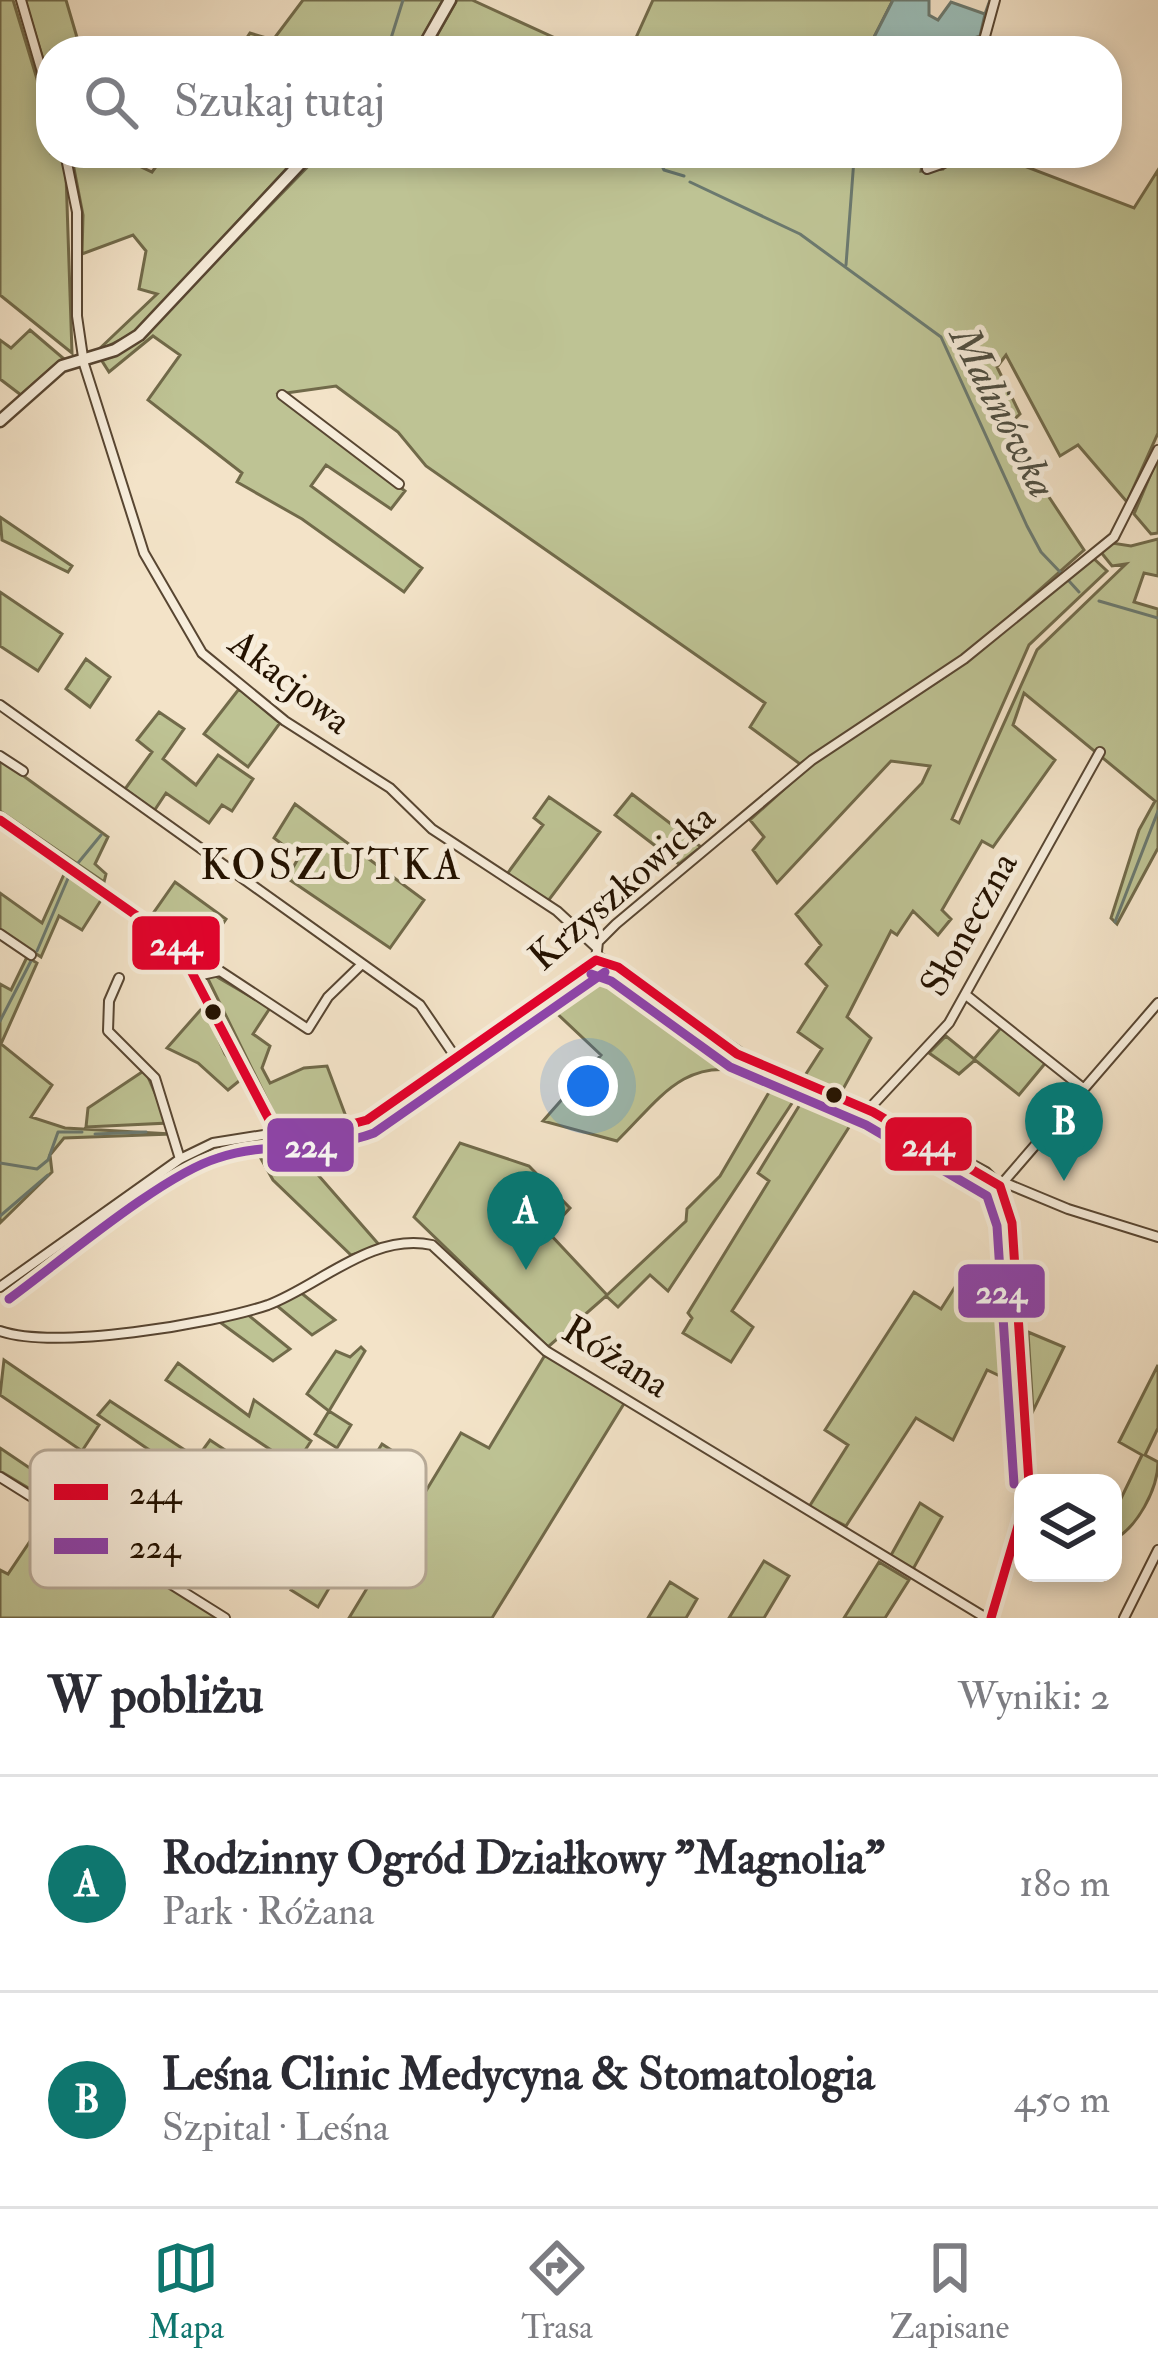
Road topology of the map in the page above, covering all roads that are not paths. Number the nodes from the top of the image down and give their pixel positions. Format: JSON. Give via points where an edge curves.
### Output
{"nodes":[{"id":1,"x":21,"y":0,"type":"edge"},
{"id":2,"x":450,"y":0,"type":"edge"},
{"id":3,"x":995,"y":0,"type":"edge"},
{"id":4,"x":430,"y":36,"type":"edge"},
{"id":5,"x":985,"y":36,"type":"edge"},
{"id":6,"x":36,"y":52,"type":"edge"},
{"id":7,"x":68,"y":168,"type":"edge"},
{"id":8,"x":296,"y":168,"type":"edge"},
{"id":9,"x":930,"y":168,"type":"edge"},
{"id":10,"x":927,"y":169,"type":"dead end"},
{"id":11,"x":83,"y":358,"type":"junction"},
{"id":12,"x":282,"y":395,"type":"dead end"},
{"id":13,"x":0,"y":421,"type":"edge"},
{"id":14,"x":1158,"y":450,"type":"edge"},
{"id":15,"x":399,"y":484,"type":"dead end"},
{"id":16,"x":0,"y":705,"type":"edge"},
{"id":17,"x":1100,"y":752,"type":"dead end"},
{"id":18,"x":0,"y":756,"type":"edge"},
{"id":19,"x":22,"y":771,"type":"dead end"},
{"id":20,"x":0,"y":820,"type":"edge"},
{"id":21,"x":0,"y":934,"type":"edge"},
{"id":22,"x":596,"y":953,"type":"junction"},
{"id":23,"x":31,"y":955,"type":"dead end"},
{"id":24,"x":361,"y":965,"type":"junction"},
{"id":25,"x":197,"y":976,"type":"junction"},
{"id":26,"x":119,"y":978,"type":"dead end"},
{"id":27,"x":965,"y":994,"type":"junction"},
{"id":28,"x":1158,"y":1003,"type":"edge"},
{"id":29,"x":456,"y":1058,"type":"junction"},
{"id":30,"x":1084,"y":1089,"type":"junction"},
{"id":31,"x":868,"y":1110,"type":"junction"},
{"id":32,"x":276,"y":1132,"type":"junction"},
{"id":33,"x":180,"y":1160,"type":"junction"},
{"id":34,"x":1002,"y":1184,"type":"junction"},
{"id":35,"x":1158,"y":1237,"type":"edge"},
{"id":36,"x":0,"y":1287,"type":"edge"},
{"id":37,"x":0,"y":1330,"type":"edge"},
{"id":38,"x":1028,"y":1474,"type":"edge"},
{"id":39,"x":0,"y":1477,"type":"edge"},
{"id":40,"x":30,"y":1496,"type":"edge"},
{"id":41,"x":1014,"y":1538,"type":"edge"},
{"id":42,"x":1158,"y":1550,"type":"edge"},
{"id":43,"x":177,"y":1588,"type":"edge"},
{"id":44,"x":225,"y":1618,"type":"edge"},
{"id":45,"x":989,"y":1618,"type":"edge"},
{"id":46,"x":1124,"y":1618,"type":"edge"}],
"edges":[{"from":1,"to":6,"type":"street"},
{"from":2,"to":4,"type":"street"},
{"from":3,"to":5,"type":"street"},
{"from":7,"to":11,"type":"street","name":"Akacjowa"},
{"from":8,"to":11,"type":"street","via":[[143,331]]},
{"from":9,"to":10,"type":"street"},
{"from":11,"to":13,"type":"street","via":[[54,372]]},
{"from":11,"to":22,"type":"street","name":"Akacjowa","via":[[144,554],[202,653],[286,722],[390,788],[432,829],[557,911]]},
{"from":12,"to":15,"type":"street"},
{"from":14,"to":22,"type":"street","name":"Krzyszkowicka","via":[[1118,532],[945,674],[812,760],[634,907]]},
{"from":16,"to":24,"type":"street"},
{"from":17,"to":27,"type":"street","name":"Słoneczna"},
{"from":18,"to":19,"type":"street"},
{"from":20,"to":25,"type":"street","via":[[145,916],[178,944]]},
{"from":21,"to":23,"type":"street"},
{"from":22,"to":29,"type":"street","name":"Krzyszkowicka"},
{"from":22,"to":31,"type":"street","via":[[756,1065]]},
{"from":24,"to":25,"type":"street","via":[[308,1030],[220,971]]},
{"from":24,"to":29,"type":"street","via":[[420,1005]]},
{"from":25,"to":32,"type":"street"},
{"from":26,"to":33,"type":"street","via":[[108,1031],[155,1078]]},
{"from":27,"to":30,"type":"street"},
{"from":27,"to":31,"type":"street","name":"Słoneczna","via":[[940,1035]]},
{"from":28,"to":30,"type":"street"},
{"from":29,"to":32,"type":"street","name":"Krzyszkowicka","via":[[358,1123]]},
{"from":30,"to":34,"type":"street"},
{"from":31,"to":34,"type":"street"},
{"from":32,"to":33,"type":"street","name":"Krzyszkowicka","via":[[212,1143]]},
{"from":33,"to":36,"type":"street","name":"Krzyszkowicka"},
{"from":34,"to":35,"type":"street"},
{"from":34,"to":38,"type":"street","via":[[1012,1223]]},
{"from":37,"to":45,"type":"street","name":"Różana","via":[[65,1338],[242,1311],[340,1264],[432,1245],[546,1351]]},
{"from":39,"to":40,"type":"street"},
{"from":41,"to":45,"type":"street"},
{"from":42,"to":46,"type":"street"},
{"from":43,"to":44,"type":"street"}]}
